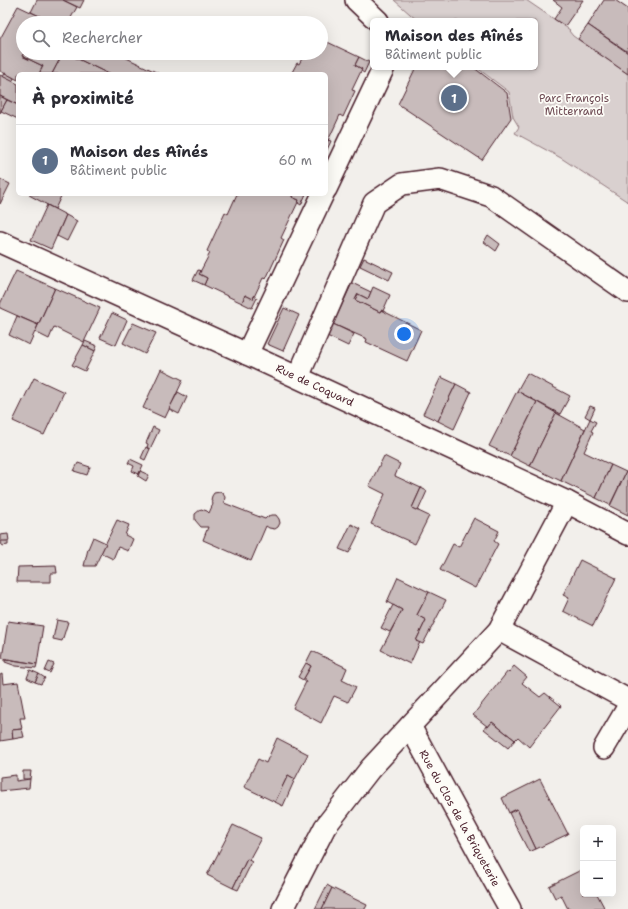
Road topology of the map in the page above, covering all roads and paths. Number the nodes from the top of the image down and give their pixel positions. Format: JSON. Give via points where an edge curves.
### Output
{"nodes":[{"id":1,"x":356,"y":0,"type":"edge"},
{"id":2,"x":375,"y":18,"type":"edge"},
{"id":3,"x":383,"y":70,"type":"edge"},
{"id":4,"x":328,"y":185,"type":"edge"},
{"id":5,"x":322,"y":196,"type":"edge"},
{"id":6,"x":0,"y":242,"type":"edge"},
{"id":7,"x":628,"y":292,"type":"edge"},
{"id":8,"x":247,"y":354,"type":"junction"},
{"id":9,"x":298,"y":377,"type":"junction"},
{"id":10,"x":567,"y":502,"type":"junction"},
{"id":11,"x":628,"y":534,"type":"edge"},
{"id":12,"x":499,"y":630,"type":"junction"},
{"id":13,"x":628,"y":700,"type":"edge"},
{"id":14,"x":628,"y":707,"type":"edge"},
{"id":15,"x":410,"y":726,"type":"junction"},
{"id":16,"x":604,"y":748,"type":"dead end"},
{"id":17,"x":283,"y":909,"type":"edge"},
{"id":18,"x":510,"y":909,"type":"edge"}],
"edges":[{"from":1,"to":2,"type":"street"},
{"from":3,"to":4,"type":"street"},
{"from":5,"to":8,"type":"street"},
{"from":6,"to":8,"type":"street","name":"Rue de Coquard"},
{"from":7,"to":9,"type":"street","via":[[491,196],[440,179],[402,184],[374,202]]},
{"from":8,"to":9,"type":"street","name":"Rue de Coquard"},
{"from":9,"to":10,"type":"street","name":"Rue de Coquard"},
{"from":10,"to":11,"type":"street","name":"Rue de Coquard"},
{"from":10,"to":12,"type":"street"},
{"from":12,"to":13,"type":"street"},
{"from":12,"to":15,"type":"street"},
{"from":14,"to":16,"type":"street"},
{"from":15,"to":17,"type":"street","via":[[370,769],[326,827]]},
{"from":15,"to":18,"type":"street","name":"Rue du Clos de la Briqueterie"}]}
